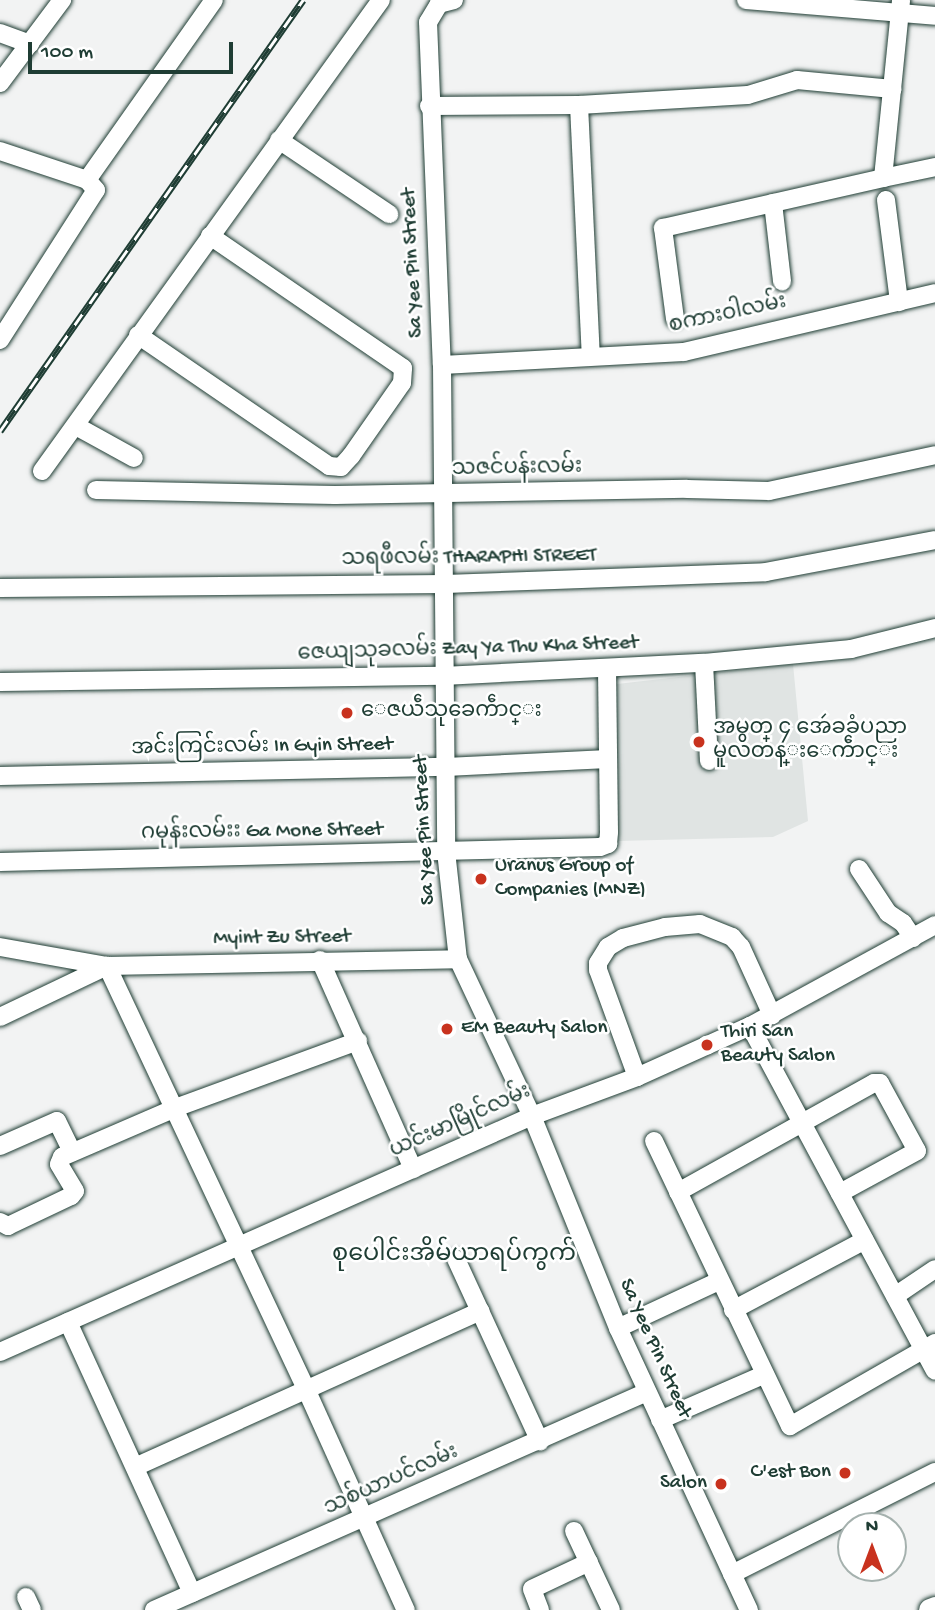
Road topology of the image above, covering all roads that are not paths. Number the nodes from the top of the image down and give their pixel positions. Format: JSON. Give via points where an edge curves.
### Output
{"nodes":[{"id":1,"x":62,"y":0,"type":"edge"},
{"id":2,"x":214,"y":0,"type":"edge"},
{"id":3,"x":381,"y":0,"type":"edge"},
{"id":4,"x":454,"y":0,"type":"edge"},
{"id":5,"x":746,"y":0,"type":"edge"},
{"id":6,"x":901,"y":6,"type":"edge"},
{"id":7,"x":935,"y":16,"type":"edge"},
{"id":8,"x":0,"y":33,"type":"edge"},
{"id":9,"x":30,"y":44,"type":"junction"},
{"id":10,"x":0,"y":83,"type":"edge"},
{"id":11,"x":893,"y":89,"type":"junction"},
{"id":12,"x":579,"y":104,"type":"junction"},
{"id":13,"x":429,"y":106,"type":"junction"},
{"id":14,"x":279,"y":140,"type":"junction"},
{"id":15,"x":2,"y":155,"type":"edge"},
{"id":16,"x":935,"y":167,"type":"edge"},
{"id":17,"x":883,"y":178,"type":"junction"},
{"id":18,"x":87,"y":180,"type":"junction"},
{"id":19,"x":886,"y":200,"type":"dead end"},
{"id":20,"x":773,"y":203,"type":"junction"},
{"id":21,"x":389,"y":214,"type":"dead end"},
{"id":22,"x":210,"y":236,"type":"junction"},
{"id":23,"x":782,"y":281,"type":"dead end"},
{"id":24,"x":935,"y":293,"type":"edge"},
{"id":25,"x":899,"y":302,"type":"junction"},
{"id":26,"x":675,"y":319,"type":"dead end"},
{"id":27,"x":138,"y":335,"type":"junction"},
{"id":28,"x":0,"y":340,"type":"edge"},
{"id":29,"x":591,"y":356,"type":"junction"},
{"id":30,"x":442,"y":365,"type":"junction"},
{"id":31,"x":76,"y":426,"type":"junction"},
{"id":32,"x":935,"y":455,"type":"edge"},
{"id":33,"x":134,"y":458,"type":"dead end"},
{"id":34,"x":42,"y":471,"type":"dead end"},
{"id":35,"x":96,"y":490,"type":"dead end"},
{"id":36,"x":445,"y":494,"type":"junction"},
{"id":37,"x":935,"y":540,"type":"edge"},
{"id":38,"x":445,"y":584,"type":"junction"},
{"id":39,"x":0,"y":587,"type":"edge"},
{"id":40,"x":935,"y":628,"type":"edge"},
{"id":41,"x":704,"y":663,"type":"junction"},
{"id":42,"x":607,"y":669,"type":"junction"},
{"id":43,"x":443,"y":676,"type":"junction"},
{"id":44,"x":0,"y":682,"type":"edge"},
{"id":45,"x":608,"y":759,"type":"junction"},
{"id":46,"x":709,"y":761,"type":"dead end"},
{"id":47,"x":446,"y":767,"type":"junction"},
{"id":48,"x":0,"y":776,"type":"edge"},
{"id":49,"x":446,"y":851,"type":"junction"},
{"id":50,"x":0,"y":862,"type":"edge"},
{"id":51,"x":859,"y":869,"type":"dead end"},
{"id":52,"x":935,"y":925,"type":"edge"},
{"id":53,"x":913,"y":938,"type":"junction"},
{"id":54,"x":0,"y":947,"type":"edge"},
{"id":55,"x":458,"y":959,"type":"junction"},
{"id":56,"x":320,"y":960,"type":"junction"},
{"id":57,"x":107,"y":966,"type":"junction"},
{"id":58,"x":772,"y":1015,"type":"junction"},
{"id":59,"x":0,"y":1017,"type":"edge"},
{"id":60,"x":750,"y":1026,"type":"junction"},
{"id":61,"x":358,"y":1041,"type":"junction"},
{"id":62,"x":637,"y":1077,"type":"junction"},
{"id":63,"x":175,"y":1108,"type":"junction"},
{"id":64,"x":532,"y":1116,"type":"junction"},
{"id":65,"x":803,"y":1124,"type":"junction"},
{"id":66,"x":654,"y":1141,"type":"dead end"},
{"id":67,"x":0,"y":1146,"type":"edge"},
{"id":68,"x":72,"y":1152,"type":"junction"},
{"id":69,"x":413,"y":1169,"type":"junction"},
{"id":70,"x":678,"y":1192,"type":"junction"},
{"id":71,"x":839,"y":1193,"type":"junction"},
{"id":72,"x":0,"y":1222,"type":"edge"},
{"id":73,"x":865,"y":1240,"type":"junction"},
{"id":74,"x":239,"y":1245,"type":"junction"},
{"id":75,"x":456,"y":1259,"type":"dead end"},
{"id":76,"x":935,"y":1269,"type":"edge"},
{"id":77,"x":719,"y":1281,"type":"junction"},
{"id":78,"x":895,"y":1296,"type":"junction"},
{"id":79,"x":733,"y":1310,"type":"junction"},
{"id":80,"x":480,"y":1311,"type":"junction"},
{"id":81,"x":68,"y":1322,"type":"junction"},
{"id":82,"x":618,"y":1328,"type":"junction"},
{"id":83,"x":929,"y":1346,"type":"edge"},
{"id":84,"x":0,"y":1352,"type":"edge"},
{"id":85,"x":935,"y":1371,"type":"edge"},
{"id":86,"x":763,"y":1375,"type":"junction"},
{"id":87,"x":306,"y":1389,"type":"junction"},
{"id":88,"x":648,"y":1392,"type":"junction"},
{"id":89,"x":660,"y":1420,"type":"junction"},
{"id":90,"x":541,"y":1442,"type":"junction"},
{"id":91,"x":135,"y":1466,"type":"junction"},
{"id":92,"x":935,"y":1472,"type":"edge"},
{"id":93,"x":365,"y":1519,"type":"junction"},
{"id":94,"x":574,"y":1531,"type":"dead end"},
{"id":95,"x":589,"y":1562,"type":"junction"},
{"id":96,"x":732,"y":1574,"type":"junction"},
{"id":97,"x":192,"y":1593,"type":"junction"},
{"id":98,"x":154,"y":1610,"type":"edge"},
{"id":99,"x":406,"y":1610,"type":"edge"},
{"id":100,"x":540,"y":1610,"type":"edge"},
{"id":101,"x":611,"y":1610,"type":"edge"},
{"id":102,"x":749,"y":1610,"type":"edge"}],
"edges":[{"from":1,"to":9,"type":"street"},
{"from":2,"to":18,"type":"street"},
{"from":3,"to":14,"type":"street"},
{"from":4,"to":13,"type":"street","name":"Sa Yee Pin Street","via":[[439,4],[428,22]]},
{"from":5,"to":6,"type":"street"},
{"from":6,"to":7,"type":"street"},
{"from":6,"to":11,"type":"street"},
{"from":8,"to":9,"type":"street"},
{"from":9,"to":10,"type":"street"},
{"from":11,"to":12,"type":"street","via":[[797,80],[748,95]]},
{"from":11,"to":17,"type":"street"},
{"from":12,"to":13,"type":"street"},
{"from":12,"to":29,"type":"street"},
{"from":13,"to":30,"type":"street","name":"Sa Yee Pin Street"},
{"from":14,"to":21,"type":"street"},
{"from":14,"to":22,"type":"street"},
{"from":15,"to":18,"type":"street"},
{"from":16,"to":17,"type":"street"},
{"from":17,"to":20,"type":"street"},
{"from":18,"to":28,"type":"street","via":[[96,190]]},
{"from":19,"to":25,"type":"street"},
{"from":20,"to":23,"type":"street"},
{"from":20,"to":26,"type":"street","via":[[663,228]]},
{"from":22,"to":27,"type":"street"},
{"from":22,"to":27,"type":"street","via":[[403,368],[402,383],[351,456],[341,467],[328,466]]},
{"from":24,"to":25,"type":"street","name":"စကားဝါလမ်း"},
{"from":25,"to":29,"type":"street","name":"စကားဝါလမ်း","via":[[684,352]]},
{"from":27,"to":31,"type":"street"},
{"from":29,"to":30,"type":"street","name":"စကားဝါလမ်း"},
{"from":30,"to":36,"type":"street","name":"Sa Yee Pin Street"},
{"from":31,"to":33,"type":"street"},
{"from":31,"to":34,"type":"street"},
{"from":32,"to":36,"type":"street","name":"သဇင်ပန်းလမ်း","via":[[769,491]]},
{"from":35,"to":36,"type":"street","name":"သဇင်ပန်းလမ်း"},
{"from":36,"to":38,"type":"street","name":"Sa Yee Pin Street"},
{"from":37,"to":38,"type":"street","name":"သရဖီလမ်း THARAPHI STREET","via":[[766,572]]},
{"from":38,"to":39,"type":"street","name":"သရဖီလမ်း THARAPHI STREET"},
{"from":38,"to":43,"type":"street","name":"Sa Yee Pin Street"},
{"from":40,"to":41,"type":"street","name":"ဇေယျသုခလမ်း Zay Ya Thu Kha Street","via":[[851,649]]},
{"from":41,"to":42,"type":"street","name":"ဇေယျသုခလမ်း Zay Ya Thu Kha Street"},
{"from":41,"to":46,"type":"street"},
{"from":42,"to":43,"type":"street","name":"ဇေယျသုခလမ်း Zay Ya Thu Kha Street"},
{"from":42,"to":45,"type":"street"},
{"from":43,"to":44,"type":"street","name":"ဇေယျသုခလမ်း Zay Ya Thu Kha Street"},
{"from":43,"to":47,"type":"street","name":"Sa Yee Pin Street"},
{"from":45,"to":47,"type":"street","name":"အင်းကြင်းလမ်း In Gyin Street"},
{"from":45,"to":49,"type":"street","name":"ဂမုန်းလမ်းး Ga Mone Street","via":[[608,844]]},
{"from":47,"to":48,"type":"street","name":"အင်းကြင်းလမ်း In Gyin Street"},
{"from":47,"to":49,"type":"street","name":"Sa Yee Pin Street"},
{"from":49,"to":50,"type":"street","name":"ဂမုန်းလမ်းး Ga Mone Street"},
{"from":49,"to":55,"type":"street","name":"Sa Yee Pin Street"},
{"from":51,"to":53,"type":"street","via":[[888,913],[903,923]]},
{"from":52,"to":53,"type":"street","name":"ယင်းမာမြိုင်လမ်း"},
{"from":53,"to":58,"type":"street","name":"ယင်းမာမြိုင်လမ်း"},
{"from":54,"to":57,"type":"street"},
{"from":55,"to":56,"type":"street","name":"Myint Zu Street"},
{"from":55,"to":64,"type":"street","name":"Sa Yee Pin Street"},
{"from":56,"to":57,"type":"street","name":"Myint Zu Street"},
{"from":56,"to":61,"type":"street"},
{"from":57,"to":59,"type":"street"},
{"from":57,"to":63,"type":"street"},
{"from":58,"to":60,"type":"street","name":"ယင်းမာမြိုင်လမ်း"},
{"from":58,"to":62,"type":"street","via":[[741,947],[726,933],[700,924],[623,938],[608,947],[598,970]]},
{"from":60,"to":62,"type":"street","name":"ယင်းမာမြိုင်လမ်း"},
{"from":60,"to":65,"type":"street"},
{"from":61,"to":63,"type":"street"},
{"from":61,"to":69,"type":"street"},
{"from":62,"to":64,"type":"street","name":"ယင်းမာမြိုင်လမ်း"},
{"from":63,"to":68,"type":"street"},
{"from":63,"to":74,"type":"street"},
{"from":64,"to":69,"type":"street","name":"ယင်းမာမြိုင်လမ်း"},
{"from":64,"to":82,"type":"street","name":"Sa Yee Pin Street"},
{"from":65,"to":70,"type":"street"},
{"from":65,"to":71,"type":"street"},
{"from":65,"to":71,"type":"street","via":[[874,1083],[885,1087],[917,1151]]},
{"from":66,"to":70,"type":"street"},
{"from":67,"to":68,"type":"street","via":[[57,1121]]},
{"from":68,"to":72,"type":"street","via":[[59,1160],[75,1191],[71,1196],[8,1226]]},
{"from":69,"to":74,"type":"street","name":"ယင်းမာမြိုင်လမ်း"},
{"from":70,"to":77,"type":"street"},
{"from":71,"to":73,"type":"street"},
{"from":73,"to":78,"type":"street"},
{"from":73,"to":79,"type":"street"},
{"from":74,"to":81,"type":"street","name":"ယင်းမာမြိုင်လမ်း"},
{"from":74,"to":87,"type":"street"},
{"from":75,"to":80,"type":"street"},
{"from":76,"to":78,"type":"street"},
{"from":77,"to":79,"type":"street"},
{"from":77,"to":82,"type":"street"},
{"from":78,"to":83,"type":"street"},
{"from":79,"to":86,"type":"street"},
{"from":80,"to":87,"type":"street"},
{"from":80,"to":90,"type":"street"},
{"from":81,"to":84,"type":"street","name":"ယင်းမာမြိုင်လမ်း"},
{"from":81,"to":91,"type":"street"},
{"from":82,"to":88,"type":"street","name":"Sa Yee Pin Street"},
{"from":83,"to":85,"type":"street"},
{"from":83,"to":86,"type":"street","via":[[790,1426]]},
{"from":86,"to":89,"type":"street"},
{"from":87,"to":91,"type":"street"},
{"from":87,"to":93,"type":"street"},
{"from":88,"to":89,"type":"street","name":"Sa Yee Pin Street"},
{"from":88,"to":90,"type":"street","name":"သစ်ယာပင်လမ်း"},
{"from":89,"to":96,"type":"street","name":"Sa Yee Pin Street"},
{"from":90,"to":93,"type":"street","name":"သစ်ယာပင်လမ်း"},
{"from":91,"to":97,"type":"street"},
{"from":92,"to":96,"type":"street"},
{"from":93,"to":97,"type":"street","name":"သစ်ယာပင်လမ်း"},
{"from":93,"to":99,"type":"street"},
{"from":94,"to":95,"type":"street"},
{"from":95,"to":100,"type":"street","via":[[532,1589]]},
{"from":95,"to":101,"type":"street"},
{"from":96,"to":102,"type":"street","name":"Sa Yee Pin Street"},
{"from":97,"to":98,"type":"street","name":"သစ်ယာပင်လမ်း"}]}
